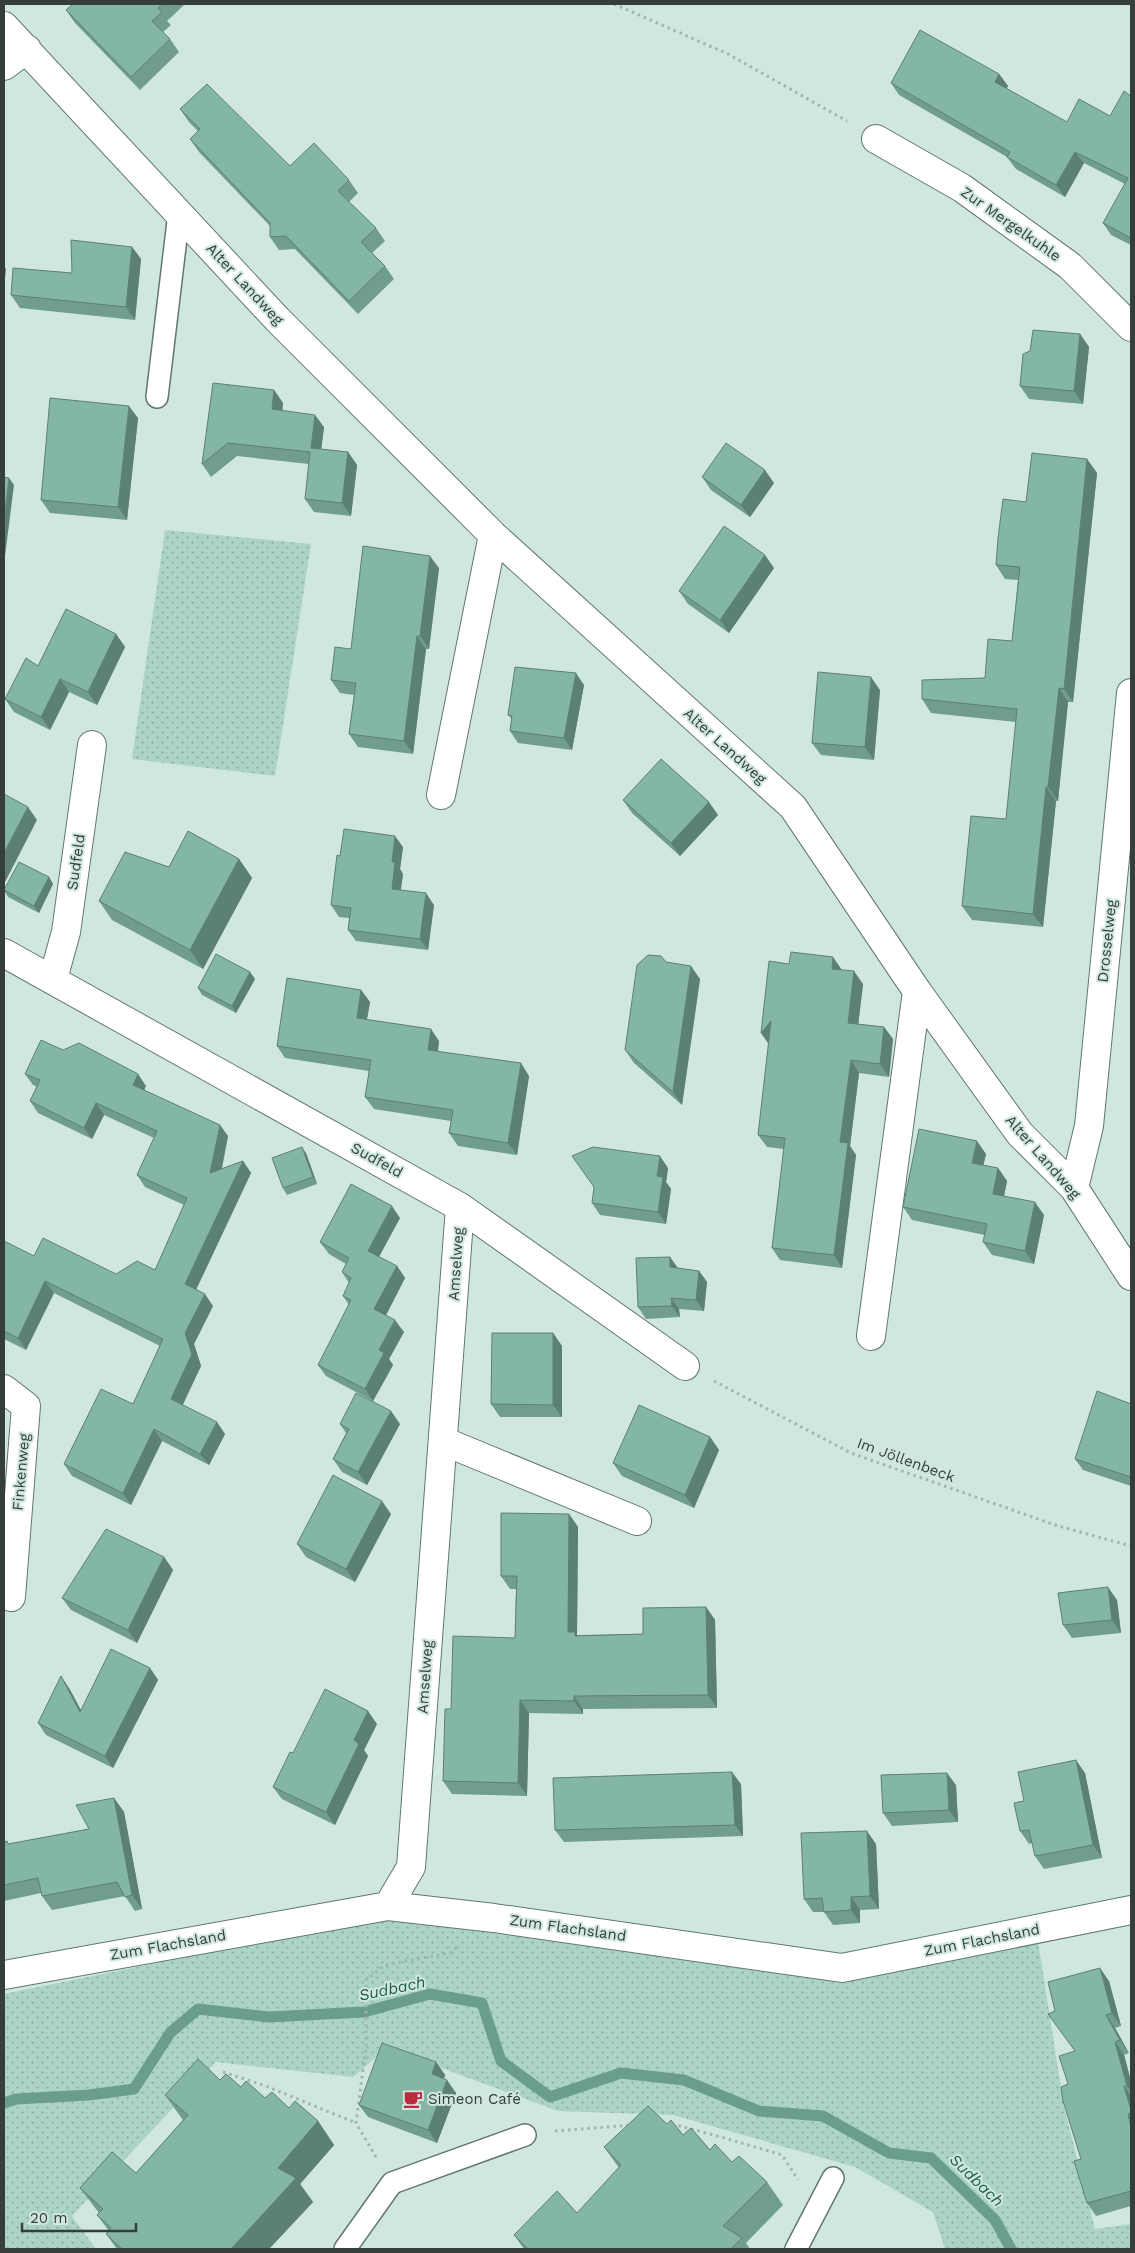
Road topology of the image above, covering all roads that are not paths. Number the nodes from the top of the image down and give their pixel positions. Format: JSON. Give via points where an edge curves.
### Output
{"nodes":[{"id":1,"x":4,"y":26,"type":"edge"},
{"id":2,"x":27,"y":49,"type":"junction"},
{"id":3,"x":4,"y":66,"type":"edge"},
{"id":4,"x":876,"y":139,"type":"road end"},
{"id":5,"x":179,"y":213,"type":"junction"},
{"id":6,"x":1131,"y":327,"type":"edge"},
{"id":7,"x":157,"y":397,"type":"dead end"},
{"id":8,"x":493,"y":535,"type":"junction"},
{"id":9,"x":1131,"y":693,"type":"edge"},
{"id":10,"x":92,"y":744,"type":"dead end"},
{"id":11,"x":441,"y":795,"type":"dead end"},
{"id":12,"x":4,"y":953,"type":"edge"},
{"id":13,"x":53,"y":979,"type":"junction"},
{"id":14,"x":917,"y":991,"type":"junction"},
{"id":15,"x":1074,"y":1188,"type":"junction"},
{"id":16,"x":460,"y":1207,"type":"junction"},
{"id":17,"x":1131,"y":1276,"type":"edge"},
{"id":18,"x":870,"y":1336,"type":"dead end"},
{"id":19,"x":685,"y":1366,"type":"road end"},
{"id":20,"x":4,"y":1389,"type":"edge"},
{"id":21,"x":443,"y":1441,"type":"junction"},
{"id":22,"x":637,"y":1521,"type":"dead end"},
{"id":23,"x":11,"y":1597,"type":"dead end"},
{"id":24,"x":388,"y":1906,"type":"junction"},
{"id":25,"x":1131,"y":1910,"type":"edge"},
{"id":26,"x":4,"y":1975,"type":"edge"},
{"id":27,"x":525,"y":2135,"type":"road end"},
{"id":28,"x":833,"y":2178,"type":"dead end"},
{"id":29,"x":345,"y":2249,"type":"edge"},
{"id":30,"x":796,"y":2249,"type":"edge"}],
"edges":[{"from":1,"to":2,"type":"street","name":"Alter Landweg"},
{"from":2,"to":3,"type":"street"},
{"from":2,"to":5,"type":"street","name":"Alter Landweg"},
{"from":4,"to":6,"type":"street","name":"Zur Mergelkuhle","via":[[962,188],[1070,266]]},
{"from":5,"to":7,"type":"lane"},
{"from":5,"to":8,"type":"street","name":"Alter Landweg","via":[[278,320]]},
{"from":8,"to":11,"type":"street"},
{"from":8,"to":14,"type":"street","name":"Alter Landweg","via":[[793,807]]},
{"from":9,"to":15,"type":"street","name":"Drosselweg","via":[[1089,1126]]},
{"from":10,"to":13,"type":"street","name":"Sudfeld","via":[[66,932]]},
{"from":12,"to":13,"type":"street","name":"Sudfeld"},
{"from":13,"to":16,"type":"street","name":"Sudfeld"},
{"from":14,"to":15,"type":"street","name":"Alter Landweg","via":[[1020,1134]]},
{"from":14,"to":18,"type":"street"},
{"from":15,"to":17,"type":"street","name":"Alter Landweg"},
{"from":16,"to":19,"type":"street","name":"Sudfeld"},
{"from":16,"to":21,"type":"street","name":"Amselweg"},
{"from":20,"to":23,"type":"street","name":"Finkenweg","via":[[26,1406]]},
{"from":21,"to":22,"type":"street"},
{"from":21,"to":24,"type":"street","name":"Amselweg","via":[[411,1867]]},
{"from":24,"to":25,"type":"street","name":"Zum Flachsland","via":[[842,1968]]},
{"from":24,"to":26,"type":"street","name":"Zum Flachsland"},
{"from":27,"to":29,"type":"lane","via":[[392,2183]]},
{"from":28,"to":30,"type":"lane"}]}
